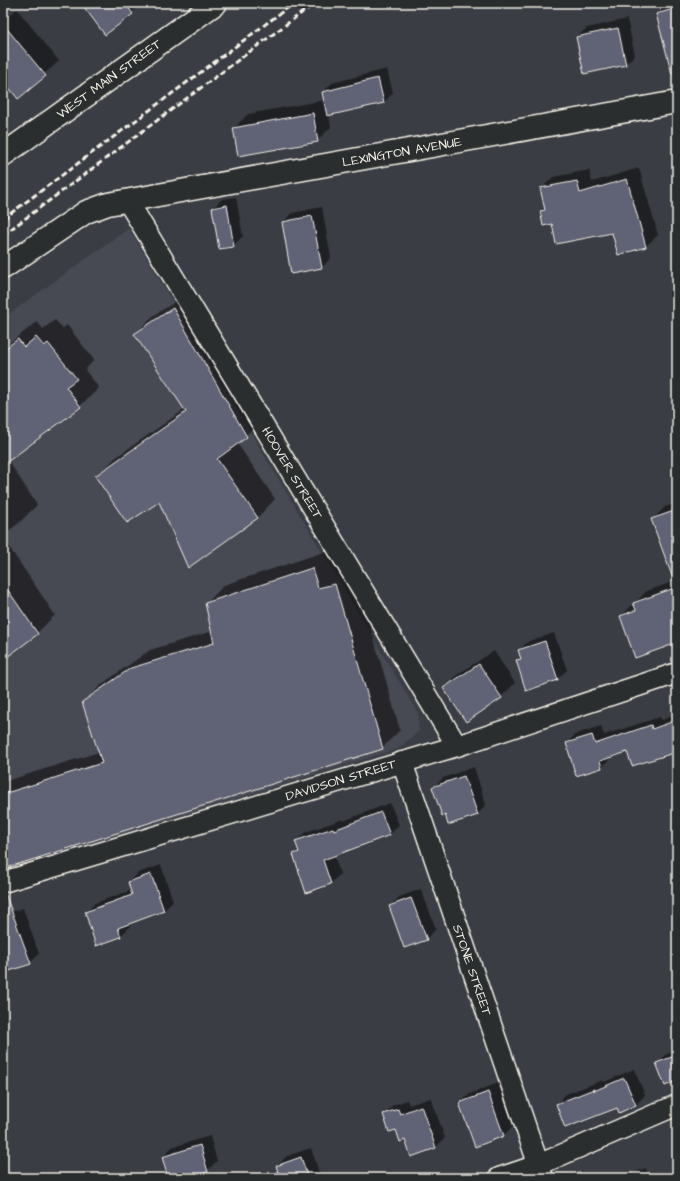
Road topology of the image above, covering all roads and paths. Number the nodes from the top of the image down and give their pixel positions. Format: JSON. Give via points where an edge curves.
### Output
{"nodes":[{"id":1,"x":216,"y":3,"type":"edge"},
{"id":2,"x":677,"y":102,"type":"edge"},
{"id":3,"x":3,"y":155,"type":"edge"},
{"id":4,"x":127,"y":200,"type":"junction"},
{"id":5,"x":3,"y":268,"type":"edge"},
{"id":6,"x":677,"y":673,"type":"edge"},
{"id":7,"x":457,"y":746,"type":"junction"},
{"id":8,"x":402,"y":762,"type":"junction"},
{"id":9,"x":3,"y":882,"type":"edge"},
{"id":10,"x":677,"y":1105,"type":"edge"},
{"id":11,"x":540,"y":1172,"type":"edge"},
{"id":12,"x":498,"y":1178,"type":"edge"}],
"edges":[{"from":1,"to":3,"type":"main road","name":"WEST MAIN STREET"},
{"from":2,"to":4,"type":"main road","name":"LEXINGTON AVENUE"},
{"from":4,"to":5,"type":"main road","via":[[86,212]]},
{"from":4,"to":7,"type":"street","name":"HOOVER STREET"},
{"from":6,"to":7,"type":"street","name":"DAVIDSON STREET"},
{"from":7,"to":8,"type":"street","name":"DAVIDSON STREET"},
{"from":8,"to":9,"type":"street","name":"DAVIDSON STREET"},
{"from":8,"to":11,"type":"street","name":"STONE STREET"},
{"from":10,"to":11,"type":"street"},
{"from":11,"to":12,"type":"street"}]}
